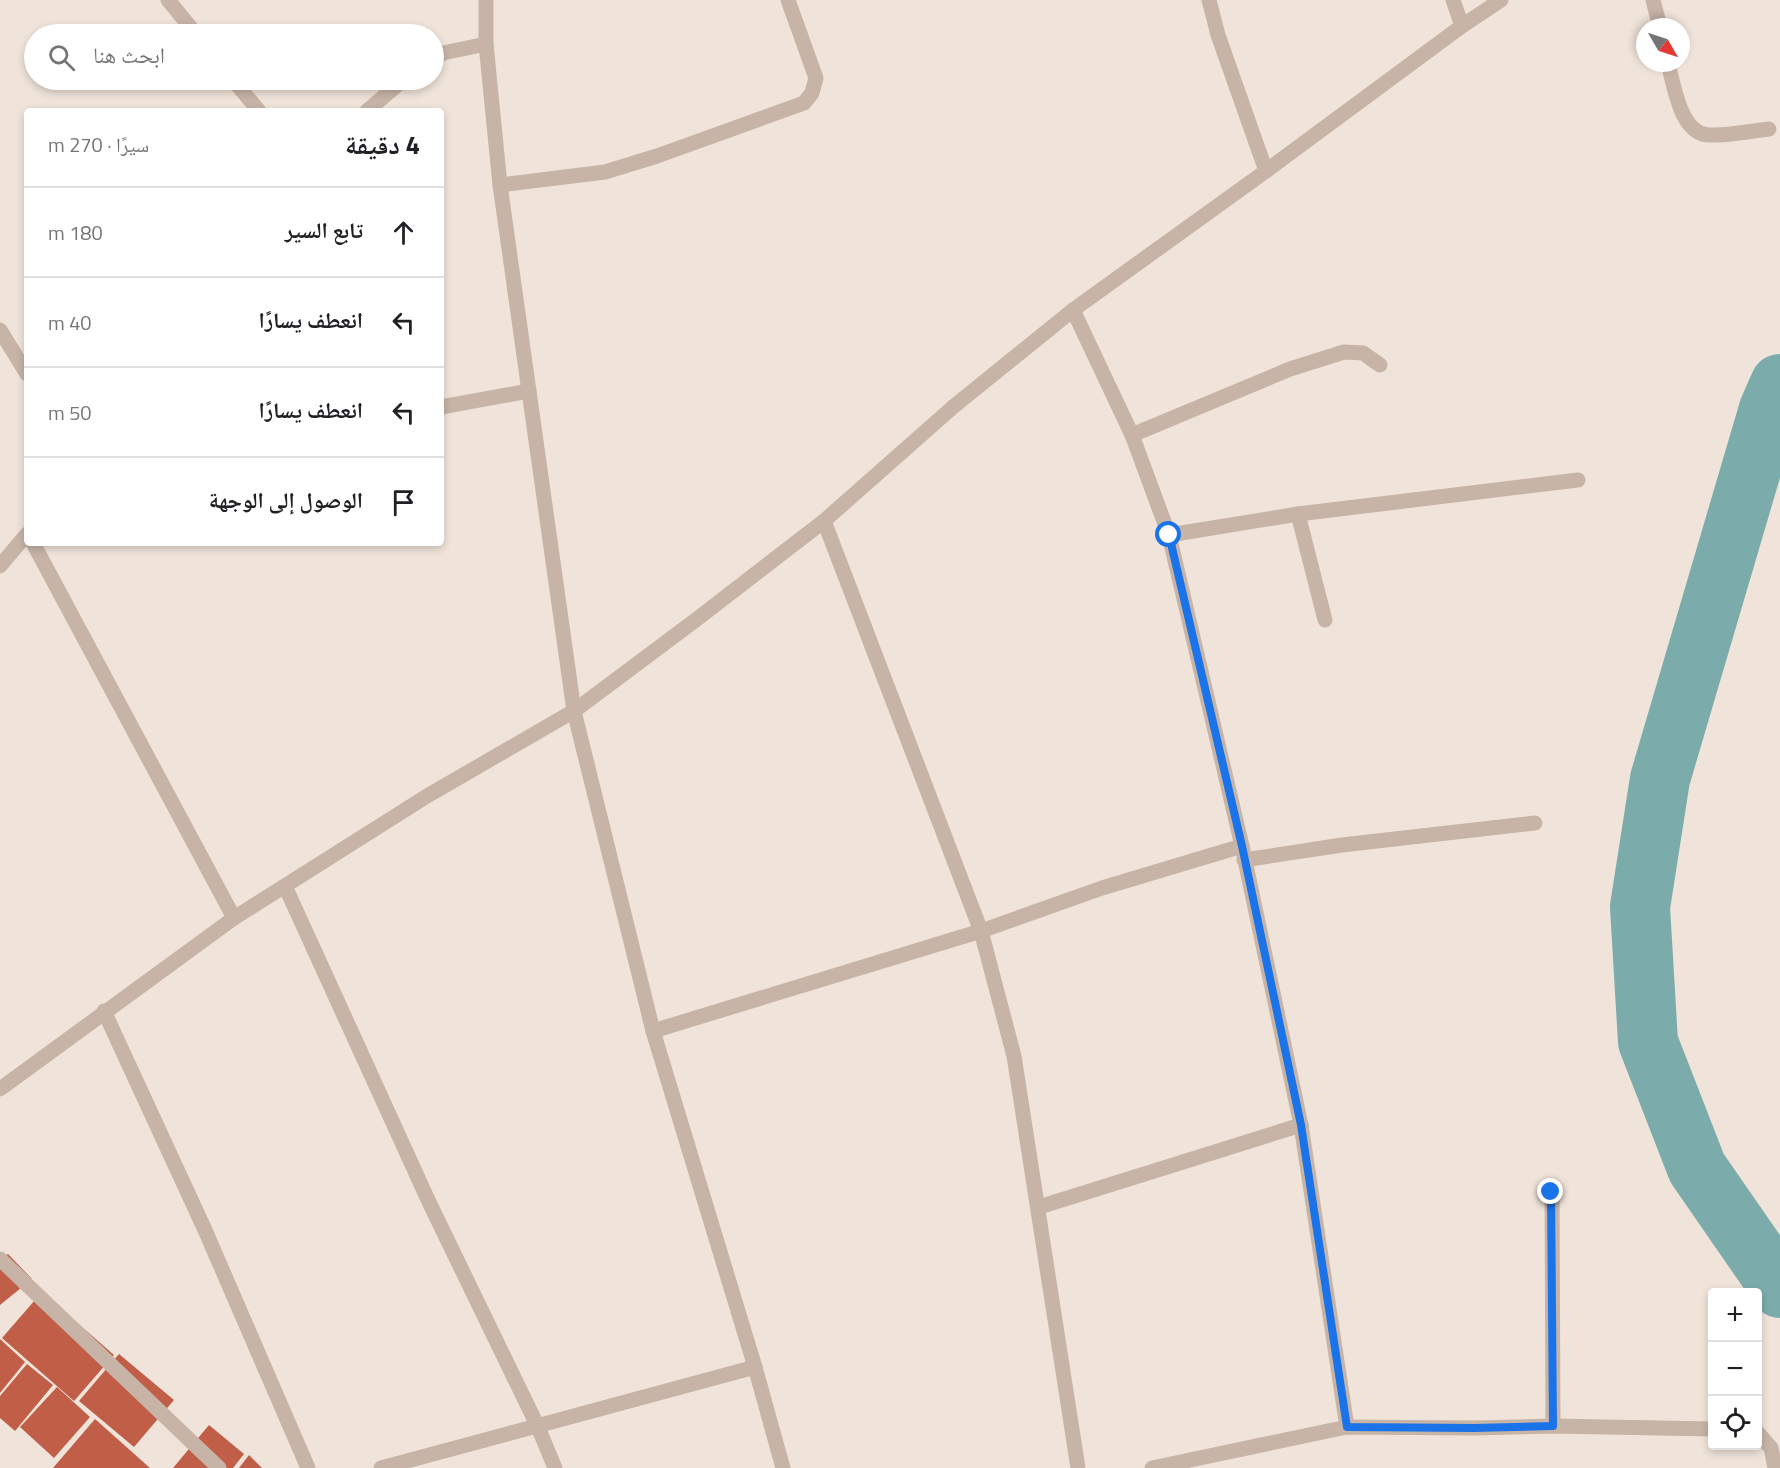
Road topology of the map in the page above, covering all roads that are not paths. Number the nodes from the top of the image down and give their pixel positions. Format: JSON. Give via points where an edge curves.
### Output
{"nodes":[{"id":1,"x":168,"y":0,"type":"edge"},
{"id":2,"x":486,"y":0,"type":"edge"},
{"id":3,"x":789,"y":0,"type":"edge"},
{"id":4,"x":1209,"y":0,"type":"edge"},
{"id":5,"x":1453,"y":0,"type":"edge"},
{"id":6,"x":1501,"y":0,"type":"edge"},
{"id":7,"x":1653,"y":0,"type":"edge"},
{"id":8,"x":1657,"y":18,"type":"edge"},
{"id":9,"x":188,"y":24,"type":"edge"},
{"id":10,"x":1462,"y":26,"type":"junction"},
{"id":11,"x":486,"y":44,"type":"junction"},
{"id":12,"x":444,"y":53,"type":"edge"},
{"id":13,"x":1670,"y":72,"type":"edge"},
{"id":14,"x":241,"y":90,"type":"edge"},
{"id":15,"x":391,"y":90,"type":"edge"},
{"id":16,"x":256,"y":108,"type":"edge"},
{"id":17,"x":370,"y":108,"type":"edge"},
{"id":18,"x":1769,"y":129,"type":"dead end"},
{"id":19,"x":1266,"y":171,"type":"junction"},
{"id":20,"x":500,"y":185,"type":"junction"},
{"id":21,"x":1073,"y":310,"type":"junction"},
{"id":22,"x":0,"y":330,"type":"edge"},
{"id":23,"x":1380,"y":365,"type":"dead end"},
{"id":24,"x":24,"y":369,"type":"edge"},
{"id":25,"x":529,"y":391,"type":"junction"},
{"id":26,"x":444,"y":406,"type":"edge"},
{"id":27,"x":1132,"y":435,"type":"junction"},
{"id":28,"x":1578,"y":480,"type":"dead end"},
{"id":29,"x":1298,"y":514,"type":"junction"},
{"id":30,"x":824,"y":521,"type":"junction"},
{"id":31,"x":1169,"y":535,"type":"junction"},
{"id":32,"x":24,"y":538,"type":"edge"},
{"id":33,"x":35,"y":546,"type":"edge"},
{"id":34,"x":0,"y":566,"type":"edge"},
{"id":35,"x":1325,"y":620,"type":"dead end"},
{"id":36,"x":574,"y":711,"type":"junction"},
{"id":37,"x":1535,"y":823,"type":"dead end"},
{"id":38,"x":1243,"y":853,"type":"junction"},
{"id":39,"x":285,"y":886,"type":"junction"},
{"id":40,"x":234,"y":918,"type":"junction"},
{"id":41,"x":981,"y":931,"type":"junction"},
{"id":42,"x":104,"y":1011,"type":"junction"},
{"id":43,"x":653,"y":1031,"type":"junction"},
{"id":44,"x":0,"y":1089,"type":"edge"},
{"id":45,"x":1301,"y":1125,"type":"junction"},
{"id":46,"x":1551,"y":1192,"type":"dead end"},
{"id":47,"x":1040,"y":1207,"type":"junction"},
{"id":48,"x":0,"y":1259,"type":"edge"},
{"id":49,"x":755,"y":1367,"type":"junction"},
{"id":50,"x":1553,"y":1426,"type":"junction"},
{"id":51,"x":538,"y":1427,"type":"junction"},
{"id":52,"x":1347,"y":1427,"type":"junction"},
{"id":53,"x":1708,"y":1429,"type":"edge"},
{"id":54,"x":1762,"y":1438,"type":"edge"},
{"id":55,"x":219,"y":1468,"type":"edge"},
{"id":56,"x":308,"y":1468,"type":"edge"},
{"id":57,"x":381,"y":1468,"type":"edge"},
{"id":58,"x":555,"y":1468,"type":"edge"},
{"id":59,"x":783,"y":1468,"type":"edge"},
{"id":60,"x":1078,"y":1468,"type":"edge"},
{"id":61,"x":1152,"y":1468,"type":"edge"},
{"id":62,"x":1774,"y":1468,"type":"edge"}],
"edges":[{"from":1,"to":9,"type":"street"},
{"from":2,"to":11,"type":"street"},
{"from":3,"to":20,"type":"street","via":[[816,78],[804,103],[605,172]]},
{"from":4,"to":19,"type":"street"},
{"from":5,"to":10,"type":"street"},
{"from":6,"to":10,"type":"street"},
{"from":7,"to":8,"type":"street"},
{"from":10,"to":19,"type":"street"},
{"from":11,"to":12,"type":"street"},
{"from":11,"to":20,"type":"street"},
{"from":13,"to":18,"type":"street","via":[[1678,105],[1698,131],[1707,136]]},
{"from":14,"to":16,"type":"street"},
{"from":15,"to":17,"type":"street"},
{"from":19,"to":21,"type":"street"},
{"from":20,"to":25,"type":"street"},
{"from":21,"to":27,"type":"street"},
{"from":21,"to":30,"type":"street","via":[[953,407]]},
{"from":22,"to":24,"type":"street"},
{"from":23,"to":27,"type":"street","via":[[1363,352],[1344,352],[1290,369]]},
{"from":25,"to":26,"type":"street"},
{"from":25,"to":36,"type":"street"},
{"from":27,"to":31,"type":"street"},
{"from":28,"to":29,"type":"street"},
{"from":29,"to":31,"type":"street"},
{"from":29,"to":35,"type":"street"},
{"from":30,"to":36,"type":"street"},
{"from":30,"to":41,"type":"street"},
{"from":31,"to":38,"type":"street"},
{"from":32,"to":34,"type":"street"},
{"from":33,"to":40,"type":"street"},
{"from":36,"to":39,"type":"street","via":[[427,796]]},
{"from":36,"to":43,"type":"street"},
{"from":37,"to":38,"type":"street"},
{"from":38,"to":41,"type":"street","via":[[1102,888]]},
{"from":38,"to":45,"type":"street"},
{"from":39,"to":40,"type":"street"},
{"from":39,"to":51,"type":"street","via":[[429,1202]]},
{"from":40,"to":42,"type":"street"},
{"from":41,"to":43,"type":"street"},
{"from":41,"to":47,"type":"street","via":[[1014,1056]]},
{"from":42,"to":44,"type":"street"},
{"from":42,"to":56,"type":"street"},
{"from":43,"to":49,"type":"street"},
{"from":45,"to":47,"type":"street"},
{"from":45,"to":52,"type":"street"},
{"from":46,"to":50,"type":"street"},
{"from":47,"to":60,"type":"street"},
{"from":48,"to":55,"type":"street"},
{"from":49,"to":51,"type":"street"},
{"from":49,"to":59,"type":"street"},
{"from":50,"to":52,"type":"street"},
{"from":50,"to":53,"type":"street"},
{"from":51,"to":57,"type":"street"},
{"from":51,"to":58,"type":"street"},
{"from":52,"to":61,"type":"street"},
{"from":54,"to":62,"type":"street","via":[[1771,1448]]}]}
